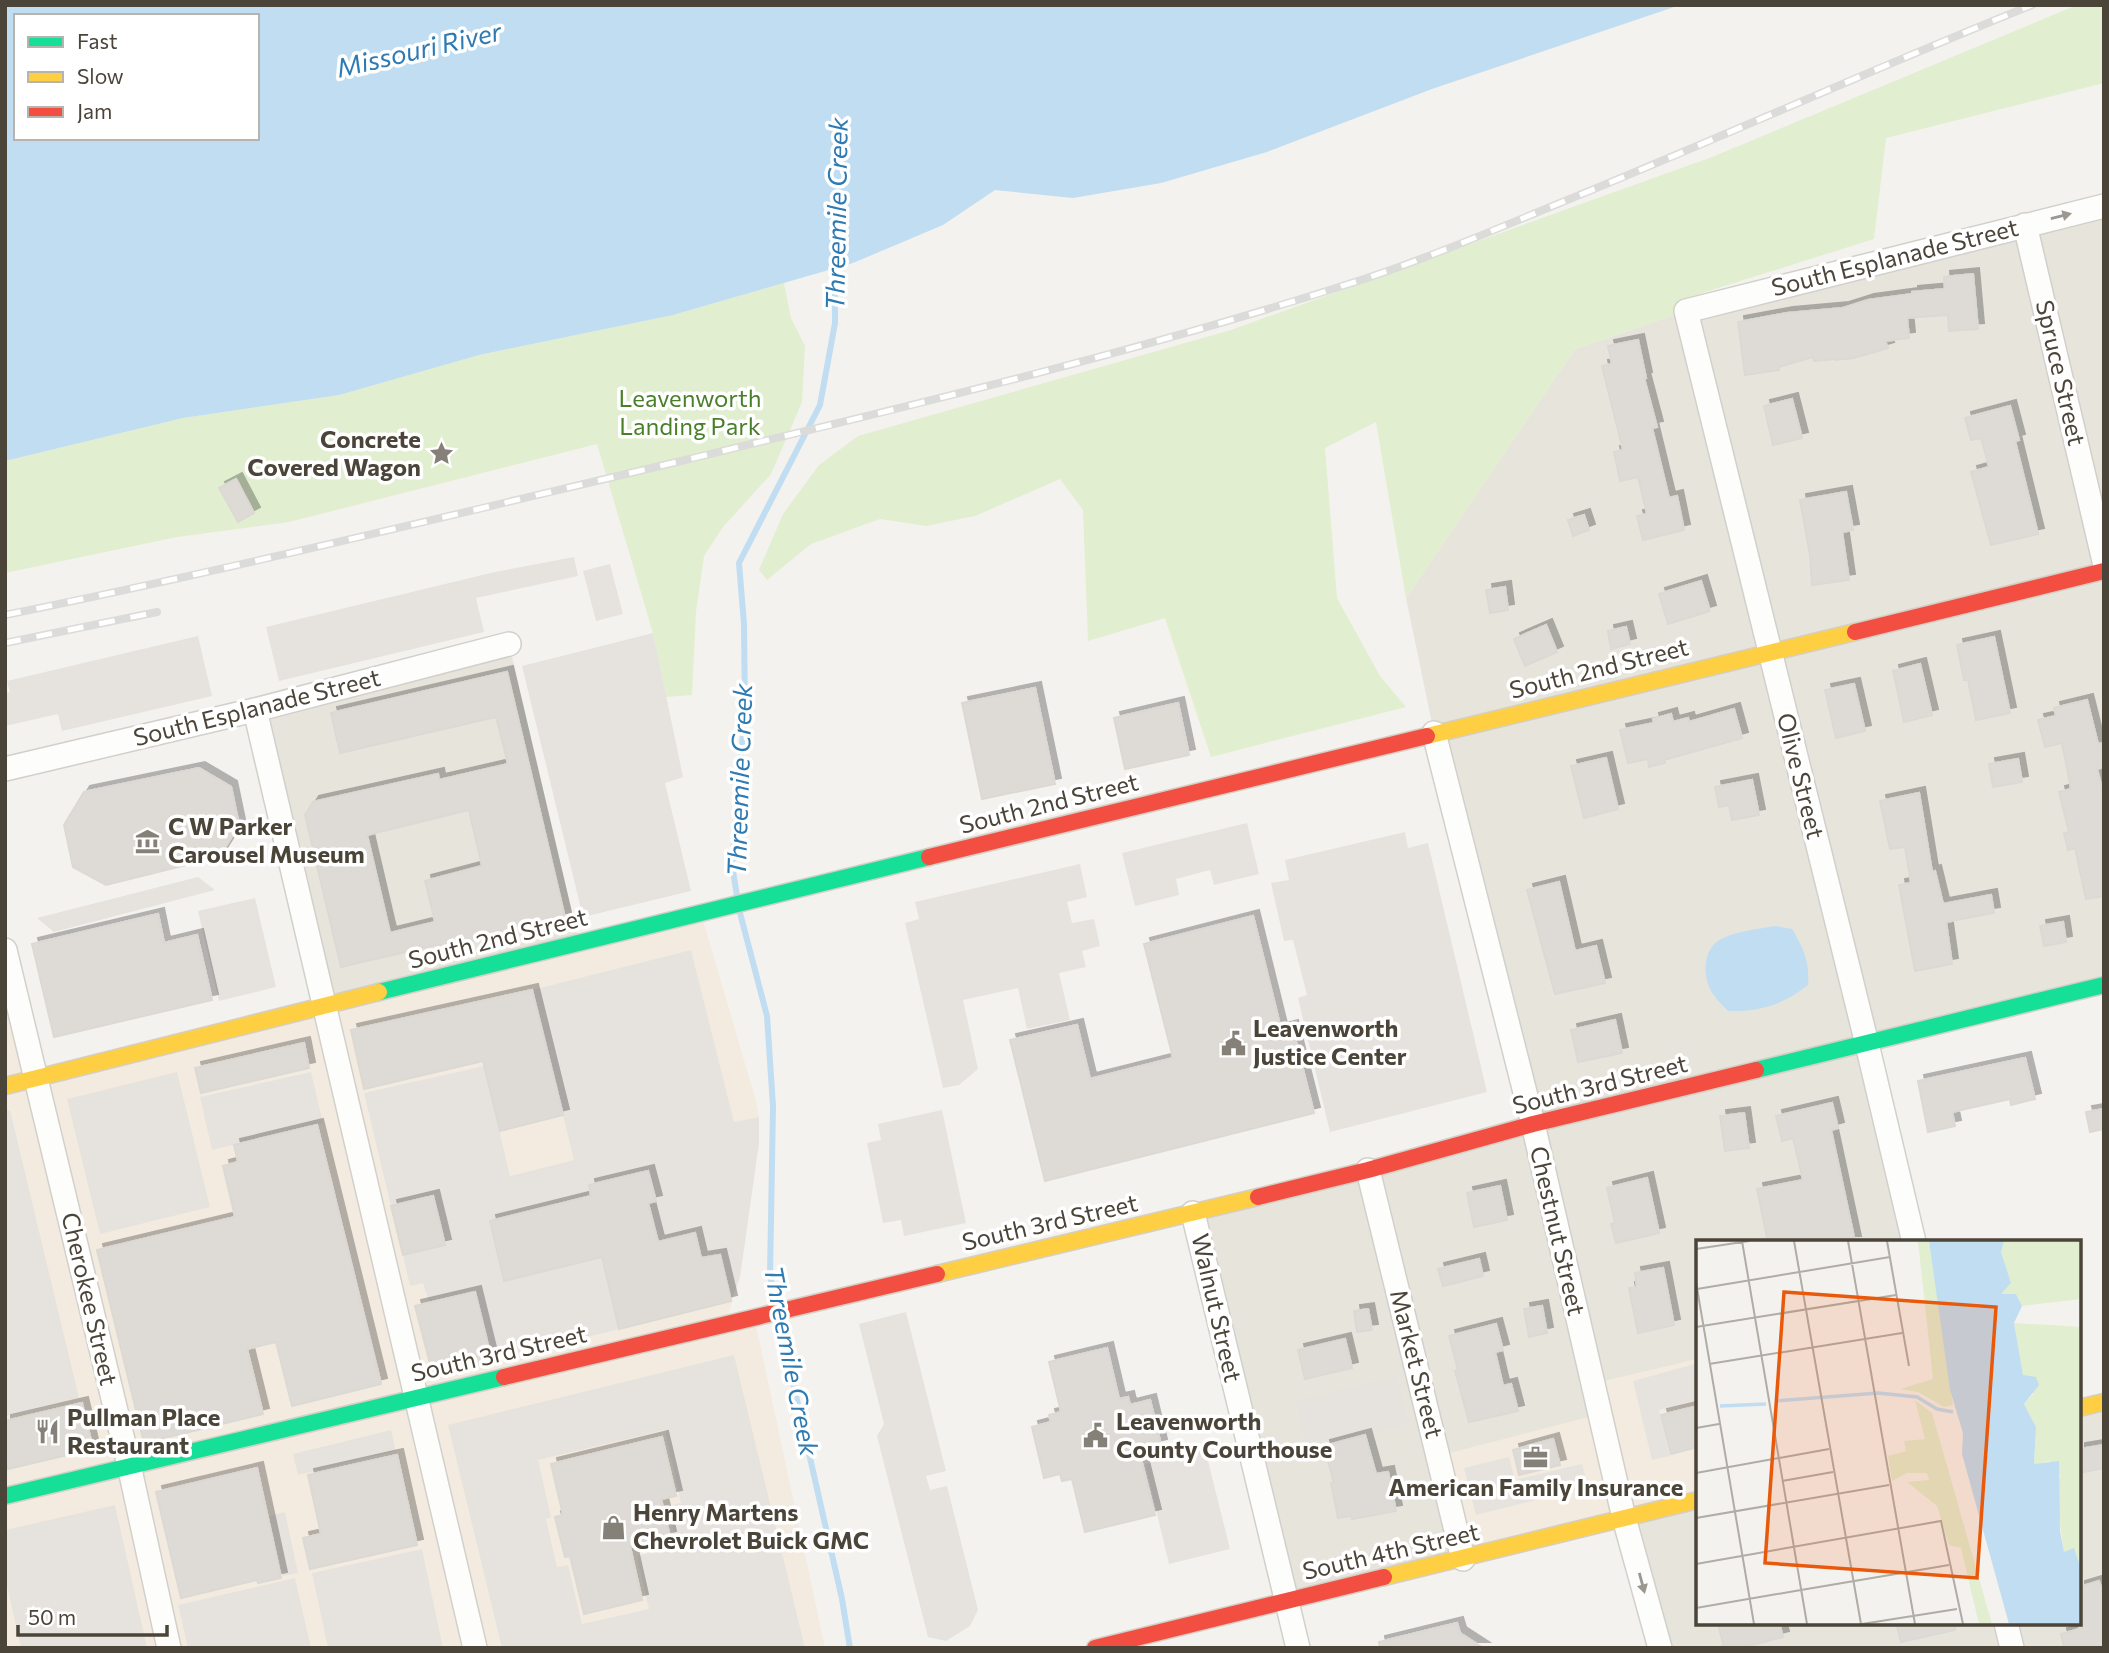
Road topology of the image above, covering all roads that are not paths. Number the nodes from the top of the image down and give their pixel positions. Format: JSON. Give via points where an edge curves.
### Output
{"nodes":[{"id":1,"x":2104,"y":206,"type":"edge"},
{"id":2,"x":2025,"y":225,"type":"junction"},
{"id":3,"x":1686,"y":311,"type":"joint"},
{"id":4,"x":2104,"y":561,"type":"edge"},
{"id":5,"x":2104,"y":571,"type":"edge"},
{"id":6,"x":509,"y":644,"type":"dead end"},
{"id":7,"x":1769,"y":652,"type":"junction"},
{"id":8,"x":255,"y":710,"type":"junction"},
{"id":9,"x":1434,"y":733,"type":"junction"},
{"id":10,"x":5,"y":769,"type":"edge"},
{"id":11,"x":5,"y":950,"type":"edge"},
{"id":12,"x":2104,"y":985,"type":"edge"},
{"id":13,"x":324,"y":1007,"type":"junction"},
{"id":14,"x":1867,"y":1044,"type":"junction"},
{"id":15,"x":37,"y":1079,"type":"junction"},
{"id":16,"x":5,"y":1086,"type":"edge"},
{"id":17,"x":1533,"y":1124,"type":"junction"},
{"id":18,"x":1368,"y":1170,"type":"junction"},
{"id":19,"x":1194,"y":1213,"type":"junction"},
{"id":20,"x":1914,"y":1240,"type":"edge"},
{"id":21,"x":416,"y":1397,"type":"junction"},
{"id":22,"x":2104,"y":1402,"type":"edge"},
{"id":23,"x":2081,"y":1408,"type":"edge"},
{"id":24,"x":129,"y":1465,"type":"junction"},
{"id":25,"x":5,"y":1496,"type":"edge"},
{"id":26,"x":1696,"y":1500,"type":"edge"},
{"id":27,"x":1624,"y":1518,"type":"junction"},
{"id":28,"x":1463,"y":1559,"type":"junction"},
{"id":29,"x":1286,"y":1600,"type":"junction"},
{"id":30,"x":2006,"y":1625,"type":"edge"},
{"id":31,"x":169,"y":1648,"type":"edge"},
{"id":32,"x":475,"y":1648,"type":"edge"},
{"id":33,"x":1095,"y":1648,"type":"edge"},
{"id":34,"x":1298,"y":1648,"type":"edge"},
{"id":35,"x":1660,"y":1648,"type":"edge"},
{"id":36,"x":2012,"y":1648,"type":"edge"}],
"edges":[{"from":2,"to":1,"type":"street","name":"South Esplanade Street","one_way":true},
{"from":2,"to":3,"type":"street","name":"South Esplanade Street"},
{"from":2,"to":4,"type":"street","name":"Spruce Street"},
{"from":3,"to":7,"type":"street","name":"Olive Street"},
{"from":5,"to":7,"type":"main road","name":"South 2nd Street"},
{"from":6,"to":8,"type":"street","name":"South Esplanade Street"},
{"from":7,"to":9,"type":"main road","name":"South 2nd Street"},
{"from":7,"to":14,"type":"street","name":"Olive Street"},
{"from":8,"to":10,"type":"street","name":"South Esplanade Street"},
{"from":8,"to":13,"type":"street"},
{"from":9,"to":13,"type":"main road","name":"South 2nd Street"},
{"from":9,"to":17,"type":"street","name":"Chestnut Street"},
{"from":11,"to":15,"type":"street","name":"Cherokee Street"},
{"from":12,"to":14,"type":"main road","name":"South 3rd Street"},
{"from":13,"to":15,"type":"main road","name":"South 2nd Street"},
{"from":13,"to":21,"type":"street"},
{"from":14,"to":17,"type":"main road","name":"South 3rd Street"},
{"from":14,"to":20,"type":"street","name":"Olive Street"},
{"from":15,"to":16,"type":"main road","name":"South 2nd Street"},
{"from":15,"to":24,"type":"street","name":"Cherokee Street"},
{"from":17,"to":18,"type":"main road","name":"South 3rd Street"},
{"from":17,"to":27,"type":"street","name":"Chestnut Street"},
{"from":18,"to":19,"type":"main road","name":"South 3rd Street"},
{"from":18,"to":28,"type":"street","name":"Market Street"},
{"from":19,"to":21,"type":"main road","name":"South 3rd Street"},
{"from":19,"to":29,"type":"street","name":"Walnut Street"},
{"from":21,"to":24,"type":"main road","name":"South 3rd Street"},
{"from":21,"to":32,"type":"street"},
{"from":22,"to":23,"type":"main road"},
{"from":24,"to":25,"type":"main road","name":"South 3rd Street"},
{"from":24,"to":31,"type":"street","name":"Cherokee Street"},
{"from":26,"to":27,"type":"main road","name":"South 4th Street"},
{"from":27,"to":28,"type":"main road","name":"South 4th Street"},
{"from":27,"to":35,"type":"street","name":"Chestnut Street","one_way":true},
{"from":28,"to":29,"type":"main road","name":"South 4th Street"},
{"from":29,"to":33,"type":"main road","name":"South 4th Street"},
{"from":29,"to":34,"type":"street","name":"Walnut Street"},
{"from":30,"to":36,"type":"street"}]}
